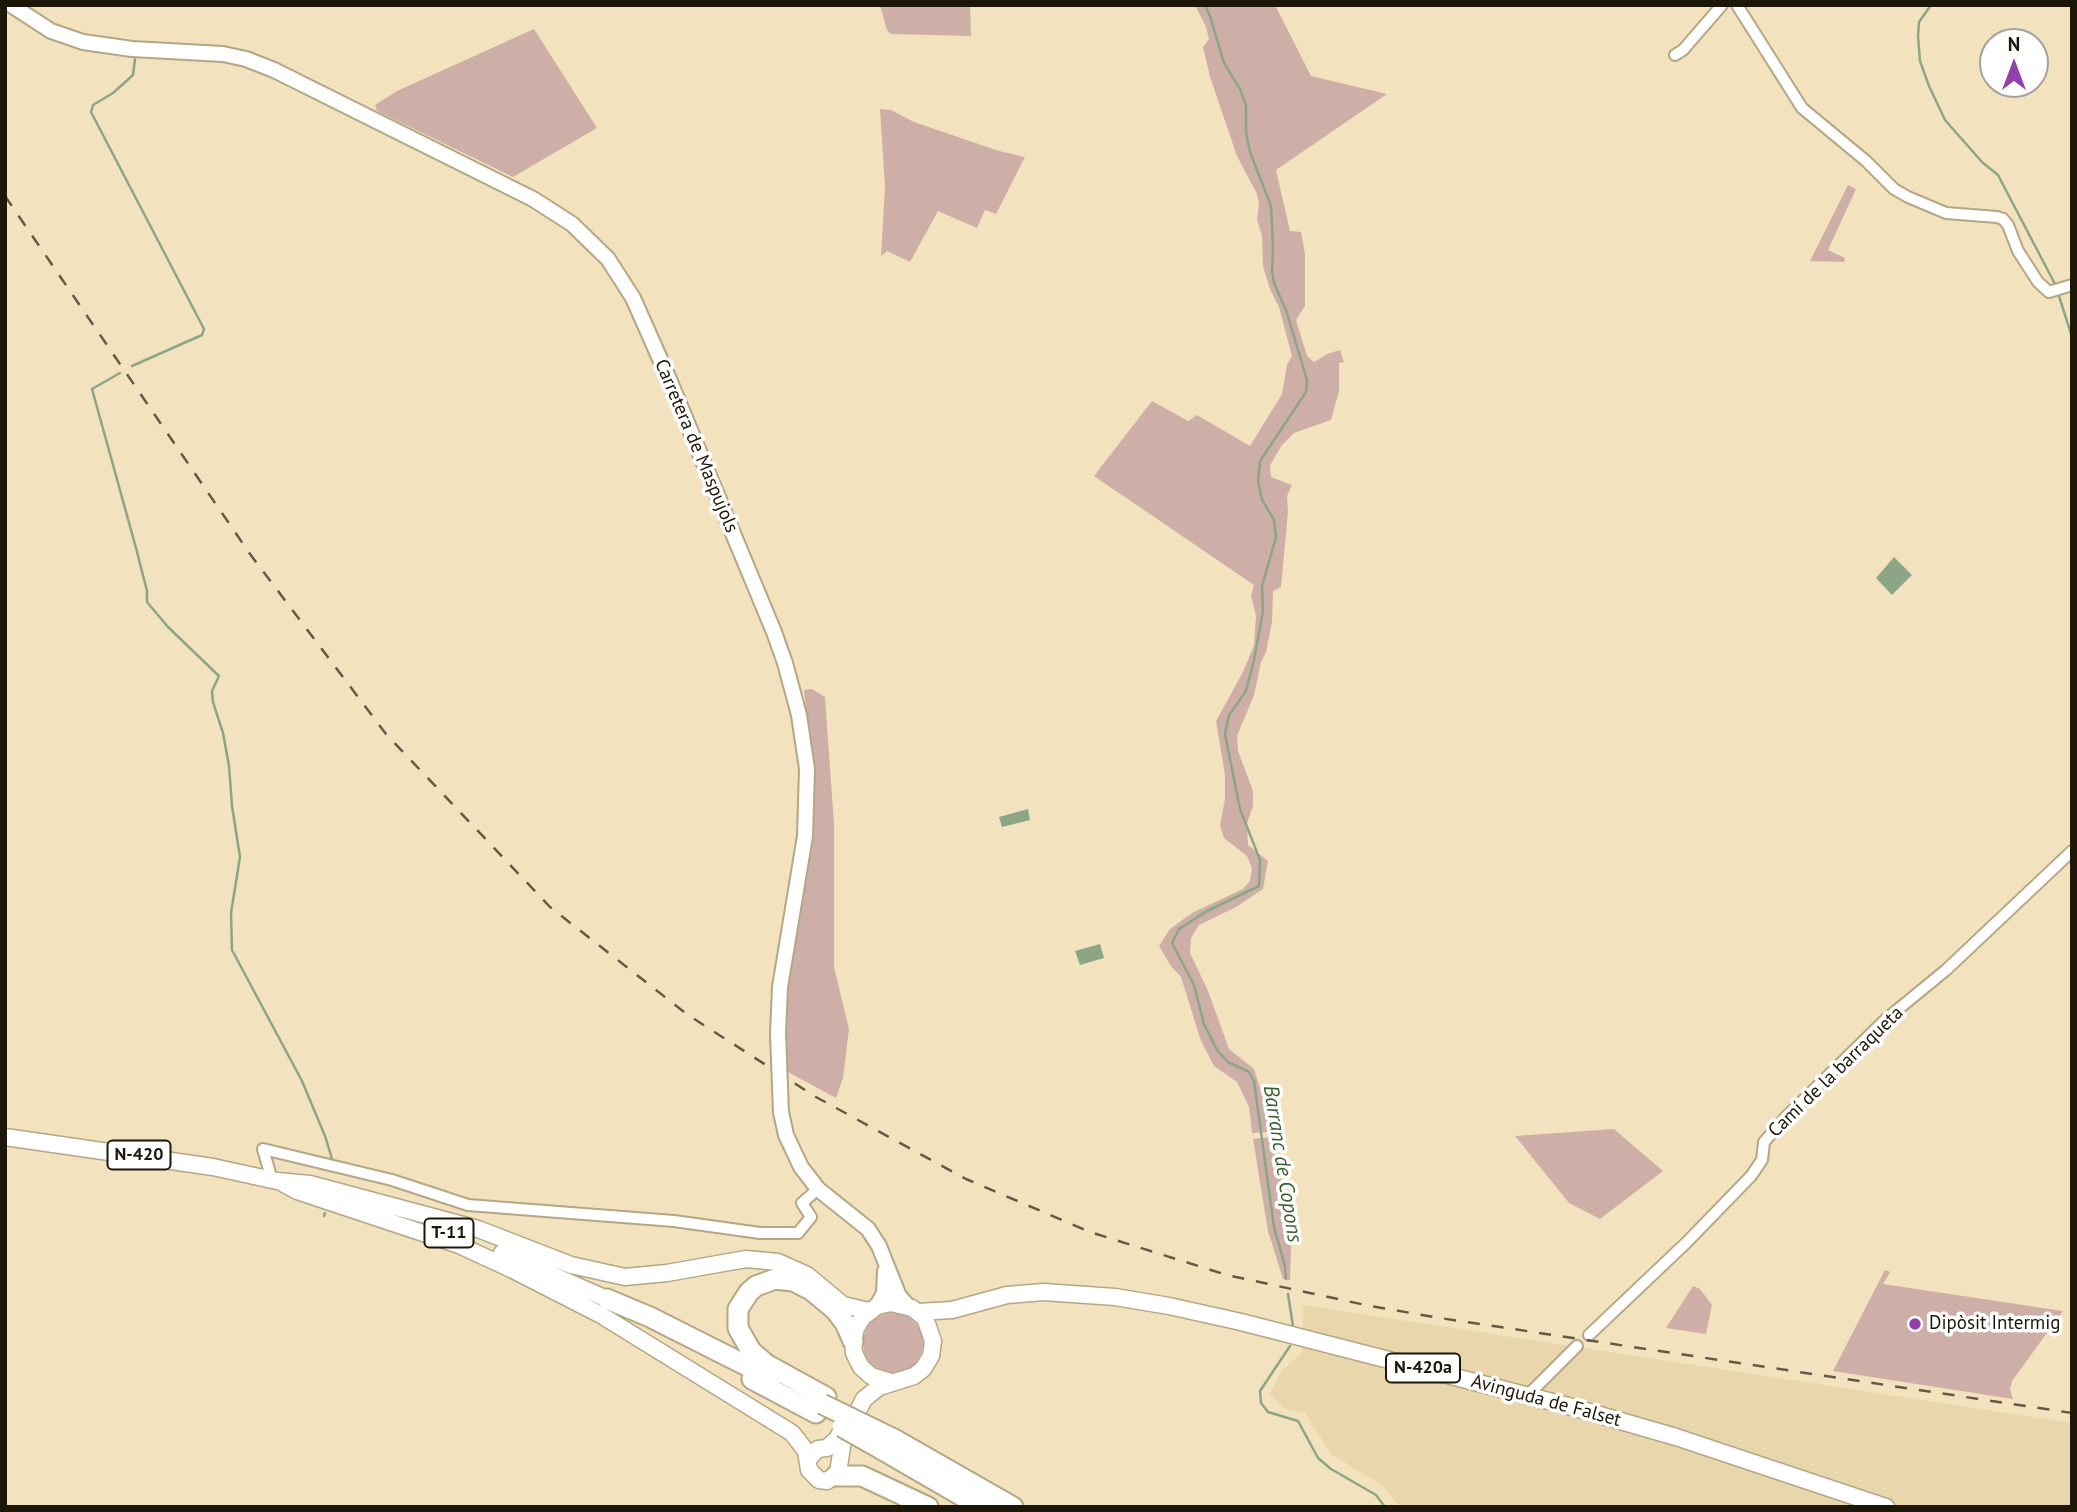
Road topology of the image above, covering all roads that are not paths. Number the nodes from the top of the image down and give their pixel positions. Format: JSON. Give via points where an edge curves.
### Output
{"nodes":[{"id":1,"x":11,"y":5,"type":"edge"},
{"id":2,"x":1722,"y":5,"type":"edge"},
{"id":3,"x":1737,"y":5,"type":"edge"},
{"id":4,"x":1675,"y":55,"type":"dead end"},
{"id":5,"x":2072,"y":285,"type":"edge"},
{"id":6,"x":2072,"y":851,"type":"edge"},
{"id":7,"x":5,"y":1136,"type":"edge"},
{"id":8,"x":278,"y":1182,"type":"junction"},
{"id":9,"x":818,"y":1189,"type":"junction"},
{"id":10,"x":884,"y":1255,"type":"junction"},
{"id":11,"x":607,"y":1299,"type":"joint"},
{"id":12,"x":873,"y":1309,"type":"junction"},
{"id":13,"x":913,"y":1309,"type":"junction"},
{"id":14,"x":952,"y":1310,"type":"junction"},
{"id":15,"x":932,"y":1334,"type":"junction"},
{"id":16,"x":1589,"y":1335,"type":"dead end"},
{"id":17,"x":853,"y":1341,"type":"junction"},
{"id":18,"x":1577,"y":1346,"type":"dead end"},
{"id":19,"x":861,"y":1367,"type":"junction"},
{"id":20,"x":891,"y":1382,"type":"junction"},
{"id":21,"x":1528,"y":1395,"type":"junction"},
{"id":22,"x":821,"y":1405,"type":"junction"},
{"id":23,"x":887,"y":1444,"type":"junction"},
{"id":24,"x":808,"y":1459,"type":"junction"},
{"id":25,"x":834,"y":1461,"type":"junction"},
{"id":26,"x":928,"y":1507,"type":"edge"},
{"id":27,"x":981,"y":1507,"type":"edge"},
{"id":28,"x":1013,"y":1507,"type":"edge"},
{"id":29,"x":1885,"y":1507,"type":"edge"}],
"edges":[{"from":1,"to":9,"type":"street","name":"Carretera de Maspujols","bridge":true,"via":[[51,31],[83,42],[223,54],[274,70],[533,199],[572,224],[608,259],[636,304],[689,427],[774,632],[799,715],[807,769],[806,826],[780,987],[778,1034],[782,1112],[791,1148]]},
{"from":2,"to":4,"type":"street"},
{"from":3,"to":5,"type":"street","via":[[1802,108],[1881,178],[1908,197],[1946,213],[2003,219],[2038,282],[2049,292]]},
{"from":6,"to":16,"type":"street","name":"Camí de la barraqueta","via":[[1946,970],[1885,1020],[1785,1118],[1764,1142],[1762,1160],[1751,1177]]},
{"from":7,"to":8,"type":"main road","number":"N-420","via":[[213,1167]]},
{"from":8,"to":9,"type":"street","via":[[263,1149],[392,1180],[468,1205],[674,1221],[760,1233],[798,1233],[811,1217],[802,1203]]},
{"from":8,"to":11,"type":"main road","number":"T-11","via":[[396,1214]]},
{"from":8,"to":12,"type":"main road","via":[[310,1184],[401,1207],[478,1229],[570,1265],[625,1277],[746,1259],[778,1262],[807,1275],[843,1305]]},
{"from":8,"to":24,"type":"main road","via":[[459,1245],[601,1315],[792,1433]]},
{"from":9,"to":10,"type":"street","name":"Carretera de Maspujols","via":[[862,1222]]},
{"from":10,"to":12,"type":"street","via":[[886,1284]]},
{"from":10,"to":13,"type":"street","name":"Carretera de Maspujols","via":[[899,1296]]},
{"from":11,"to":22,"type":"highway","number":"T-11"},
{"from":12,"to":13,"type":"main road","via":[[891,1303]]},
{"from":12,"to":17,"type":"main road","via":[[858,1323]]},
{"from":13,"to":14,"type":"main road","name":"Avinguda de Falset","number":"N-420a"},
{"from":13,"to":15,"type":"main road"},
{"from":14,"to":15,"type":"main road"},
{"from":14,"to":21,"type":"main road","name":"Avinguda de Falset","number":"N-420a","via":[[1044,1292],[1115,1297],[1241,1322]]},
{"from":15,"to":20,"type":"main road","via":[[931,1356],[923,1369],[908,1380]]},
{"from":17,"to":19,"type":"main road"},
{"from":17,"to":22,"type":"highway","via":[[835,1310],[793,1281],[775,1279],[756,1286],[738,1308],[738,1328],[751,1351]]},
{"from":18,"to":21,"type":"street"},
{"from":19,"to":20,"type":"main road","via":[[871,1376]]},
{"from":19,"to":25,"type":"main road","via":[[860,1395],[837,1438]]},
{"from":20,"to":25,"type":"main road","via":[[864,1399]]},
{"from":21,"to":29,"type":"main road","name":"Avinguda de Falset","number":"N-420a","via":[[1676,1437]]},
{"from":22,"to":23,"type":"highway","number":"T-11","bridge":true},
{"from":23,"to":27,"type":"highway","number":"T-11"},
{"from":23,"to":28,"type":"highway","number":"T-11","via":[[925,1456]]},
{"from":24,"to":25,"type":"main road","via":[[818,1449]]},
{"from":24,"to":25,"type":"main road","via":[[814,1477],[827,1481]]},
{"from":25,"to":26,"type":"highway"}]}
